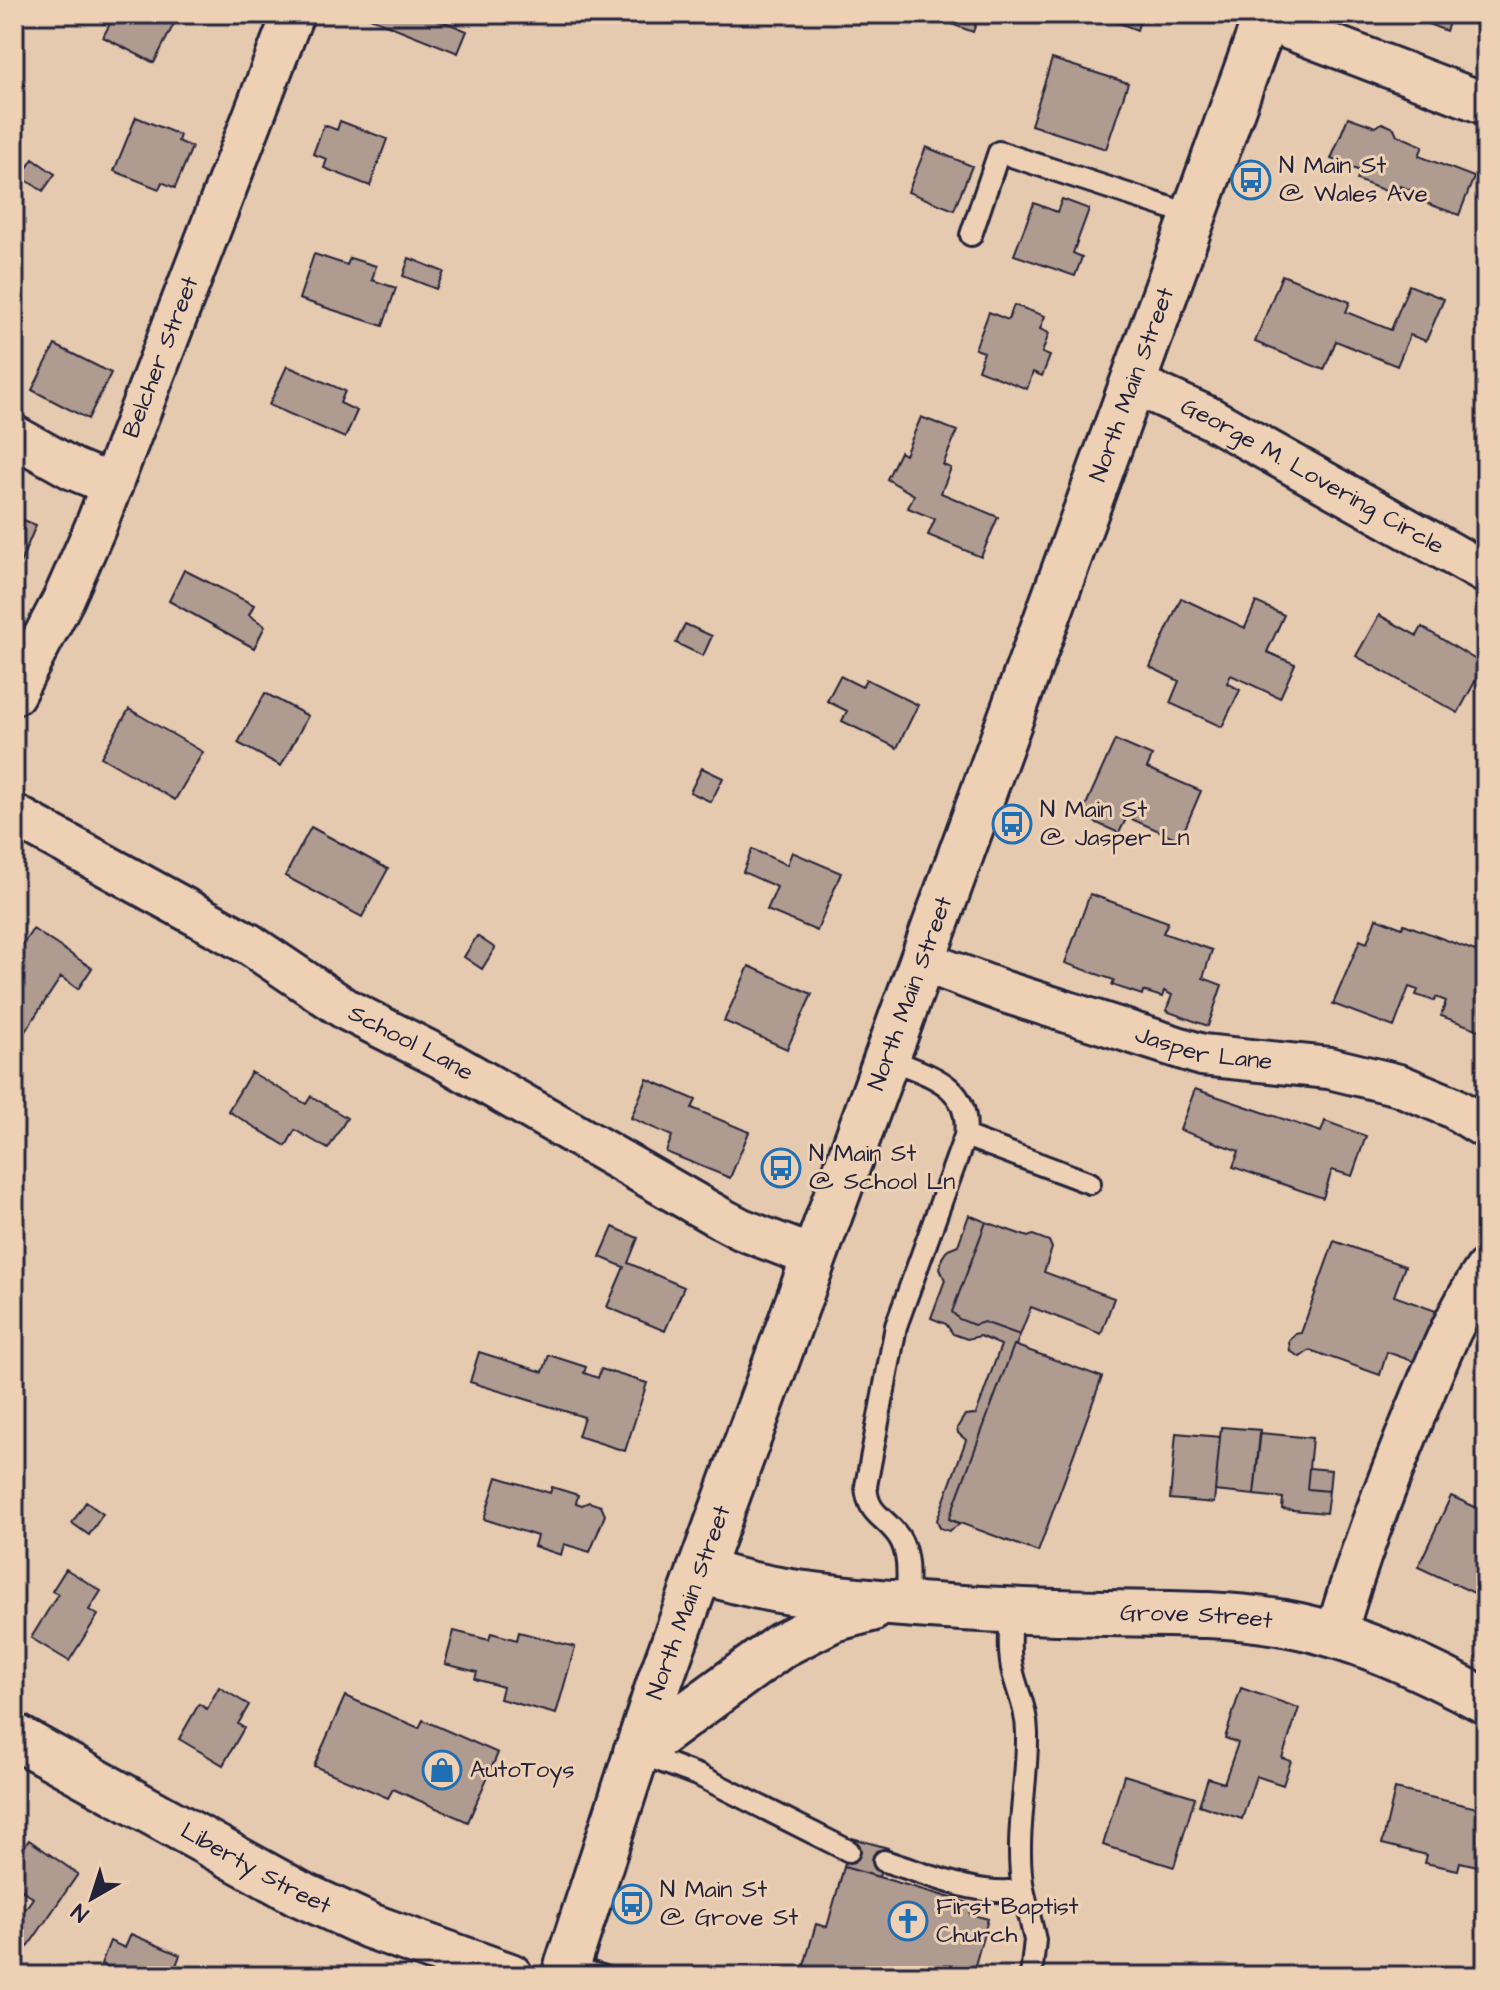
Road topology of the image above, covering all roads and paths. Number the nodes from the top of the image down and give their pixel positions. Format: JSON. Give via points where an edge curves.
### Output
{"nodes":[{"id":1,"x":293,"y":14,"type":"edge"},
{"id":2,"x":1266,"y":17,"type":"edge"},
{"id":3,"x":1486,"y":104,"type":"edge"},
{"id":4,"x":1195,"y":216,"type":"junction"},
{"id":5,"x":971,"y":235,"type":"dead end"},
{"id":6,"x":1135,"y":384,"type":"junction"},
{"id":7,"x":14,"y":436,"type":"edge"},
{"id":8,"x":112,"y":485,"type":"junction"},
{"id":9,"x":1486,"y":573,"type":"edge"},
{"id":10,"x":14,"y":694,"type":"edge"},
{"id":11,"x":14,"y":815,"type":"edge"},
{"id":12,"x":922,"y":961,"type":"junction"},
{"id":13,"x":887,"y":1058,"type":"junction"},
{"id":14,"x":1486,"y":1128,"type":"edge"},
{"id":15,"x":965,"y":1136,"type":"junction"},
{"id":16,"x":1090,"y":1183,"type":"dead end"},
{"id":17,"x":814,"y":1257,"type":"junction"},
{"id":18,"x":1486,"y":1269,"type":"edge"},
{"id":19,"x":700,"y":1570,"type":"junction"},
{"id":20,"x":899,"y":1604,"type":"junction"},
{"id":21,"x":1011,"y":1611,"type":"junction"},
{"id":22,"x":1336,"y":1635,"type":"junction"},
{"id":23,"x":1486,"y":1701,"type":"edge"},
{"id":24,"x":14,"y":1736,"type":"edge"},
{"id":25,"x":636,"y":1752,"type":"junction"},
{"id":26,"x":849,"y":1851,"type":"dead end"},
{"id":27,"x":884,"y":1861,"type":"dead end"},
{"id":28,"x":1023,"y":1889,"type":"junction"},
{"id":29,"x":578,"y":1973,"type":"edge"},
{"id":30,"x":510,"y":1976,"type":"edge"},
{"id":31,"x":1031,"y":1976,"type":"edge"}],
"edges":[{"from":1,"to":8,"type":"street","name":"Belcher Street"},
{"from":2,"to":3,"type":"street"},
{"from":2,"to":4,"type":"main road","name":"North Main Street"},
{"from":4,"to":5,"type":"lane","via":[[999,152]]},
{"from":4,"to":6,"type":"main road","name":"North Main Street"},
{"from":6,"to":9,"type":"street","name":"George M. Lovering Circle","via":[[1210,418]]},
{"from":6,"to":12,"type":"main road","name":"North Main Street"},
{"from":7,"to":8,"type":"street"},
{"from":8,"to":10,"type":"street","name":"Belcher Street","via":[[64,598]]},
{"from":11,"to":17,"type":"street","name":"School Lane","via":[[249,944],[347,1010],[442,1058],[741,1229]]},
{"from":12,"to":13,"type":"main road","name":"North Main Street"},
{"from":12,"to":14,"type":"street","name":"Jasper Lane","via":[[1202,1055],[1329,1068],[1399,1085]]},
{"from":13,"to":15,"type":"lane","via":[[946,1084],[956,1094],[967,1121]]},
{"from":13,"to":17,"type":"main road","name":"North Main Street"},
{"from":15,"to":16,"type":"lane"},
{"from":15,"to":20,"type":"lane","via":[[896,1326],[866,1486],[869,1505],[906,1552]]},
{"from":17,"to":19,"type":"main road","name":"North Main Street"},
{"from":18,"to":22,"type":"street","via":[[1450,1329],[1391,1474]]},
{"from":19,"to":20,"type":"main road","name":"Grove Street","via":[[766,1589]]},
{"from":19,"to":25,"type":"main road","name":"North Main Street"},
{"from":20,"to":21,"type":"main road","name":"Grove Street"},
{"from":20,"to":25,"type":"main road","name":"Grove Street","via":[[833,1619],[782,1645]]},
{"from":21,"to":22,"type":"main road","name":"Grove Street","via":[[1224,1616]]},
{"from":21,"to":28,"type":"lane","via":[[1010,1654],[1027,1736]]},
{"from":22,"to":23,"type":"main road","name":"Grove Street","via":[[1414,1664]]},
{"from":24,"to":30,"type":"main road","name":"Liberty Street","via":[[298,1893],[370,1926]]},
{"from":25,"to":26,"type":"lane","via":[[700,1776]]},
{"from":25,"to":29,"type":"main road","name":"North Main Street"},
{"from":27,"to":28,"type":"lane","via":[[979,1889]]},
{"from":28,"to":31,"type":"lane","via":[[1035,1940]]}]}
